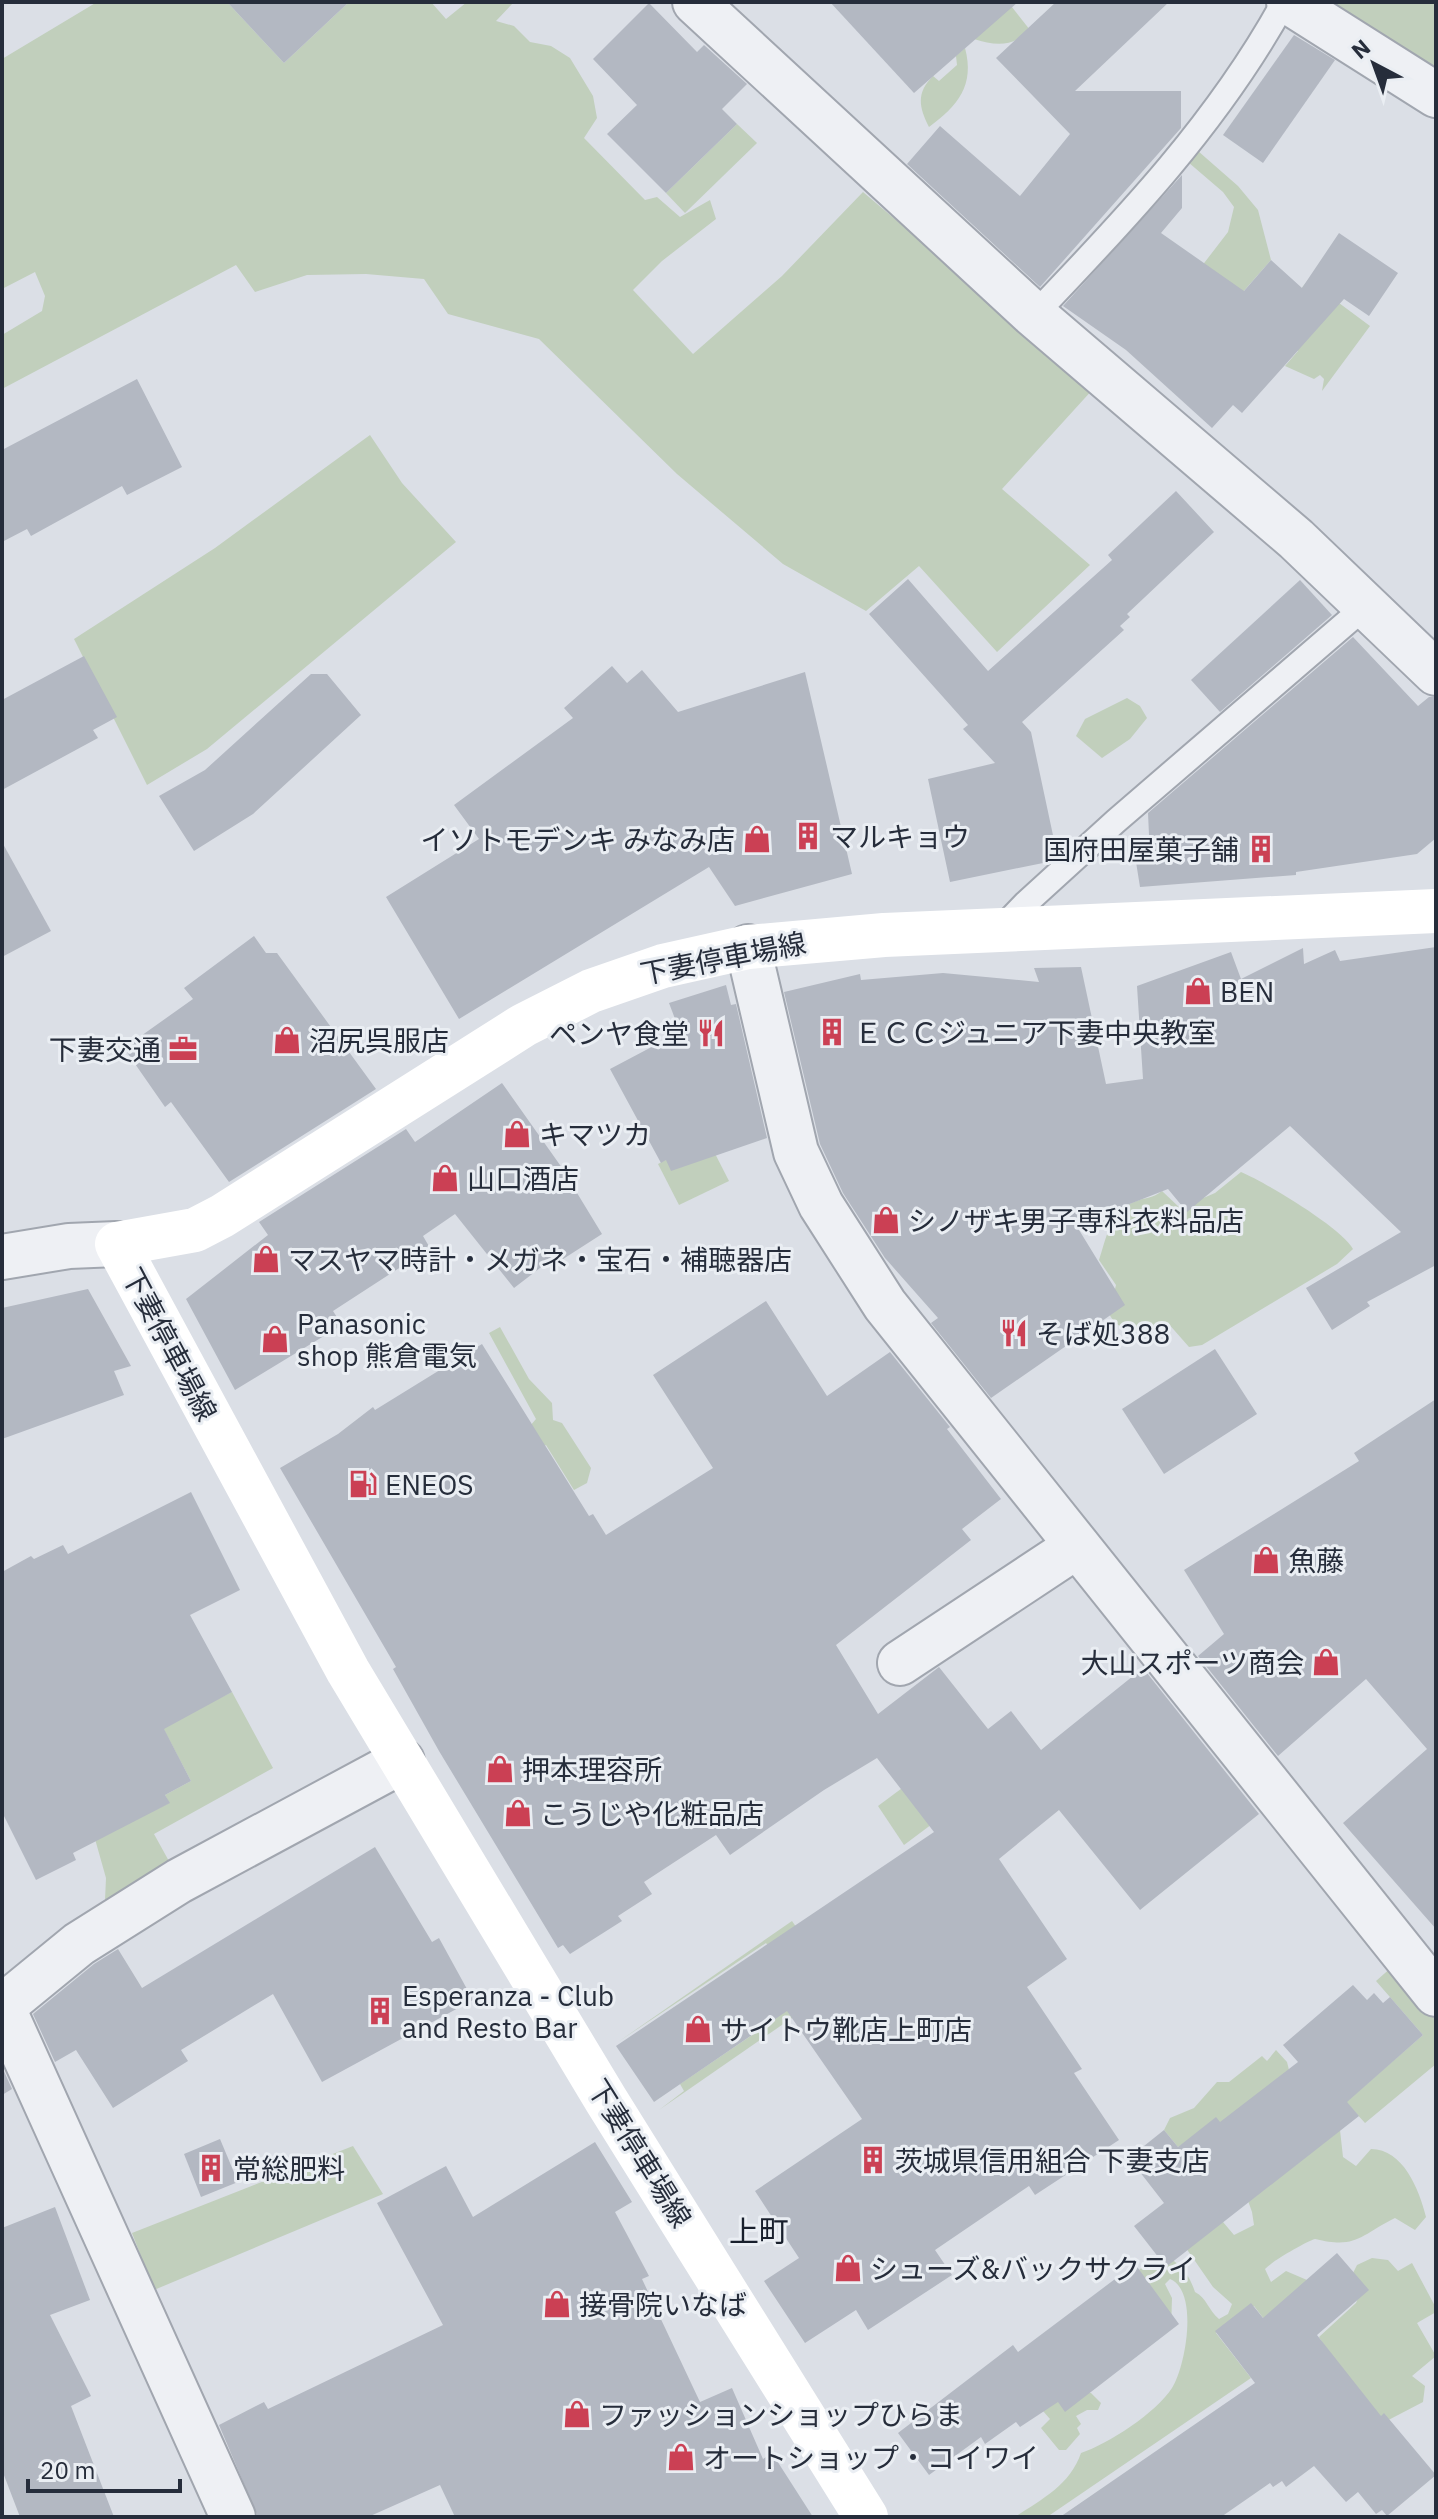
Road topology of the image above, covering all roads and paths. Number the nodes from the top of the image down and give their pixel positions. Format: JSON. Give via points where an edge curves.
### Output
{"nodes":[{"id":1,"x":695,"y":2,"type":"edge"},
{"id":2,"x":1287,"y":2,"type":"edge"},
{"id":3,"x":1436,"y":95,"type":"edge"},
{"id":4,"x":1034,"y":315,"type":"junction"},
{"id":5,"x":1367,"y":605,"type":"junction"},
{"id":6,"x":1436,"y":673,"type":"edge"},
{"id":7,"x":1436,"y":911,"type":"edge"},
{"id":8,"x":1002,"y":928,"type":"junction"},
{"id":9,"x":748,"y":947,"type":"junction"},
{"id":10,"x":117,"y":1244,"type":"junction"},
{"id":11,"x":2,"y":1257,"type":"edge"},
{"id":12,"x":1077,"y":1546,"type":"junction"},
{"id":13,"x":900,"y":1663,"type":"dead end"},
{"id":14,"x":402,"y":1761,"type":"junction"},
{"id":15,"x":1436,"y":1994,"type":"edge"},
{"id":16,"x":2,"y":2006,"type":"edge"},
{"id":17,"x":233,"y":2517,"type":"edge"},
{"id":18,"x":866,"y":2517,"type":"edge"}],
"edges":[{"from":1,"to":4,"type":"street"},
{"from":2,"to":3,"type":"street"},
{"from":2,"to":4,"type":"lane","via":[[1188,148]]},
{"from":4,"to":5,"type":"street"},
{"from":5,"to":6,"type":"street"},
{"from":5,"to":8,"type":"lane","via":[[1116,821]]},
{"from":7,"to":8,"type":"main road","name":"下妻停車場線"},
{"from":8,"to":9,"type":"main road","name":"下妻停車場線"},
{"from":9,"to":10,"type":"main road","name":"下妻停車場線","via":[[628,975],[579,997],[524,1025],[222,1216],[195,1230]]},
{"from":9,"to":12,"type":"street","via":[[796,1152],[821,1205],[885,1305]]},
{"from":10,"to":11,"type":"street"},
{"from":10,"to":14,"type":"main road","name":"下妻停車場線","via":[[327,1636]]},
{"from":12,"to":13,"type":"street"},
{"from":12,"to":15,"type":"street"},
{"from":14,"to":16,"type":"street","via":[[179,1881],[79,1944]]},
{"from":14,"to":18,"type":"main road","name":"下妻停車場線"},
{"from":16,"to":17,"type":"street"}]}
